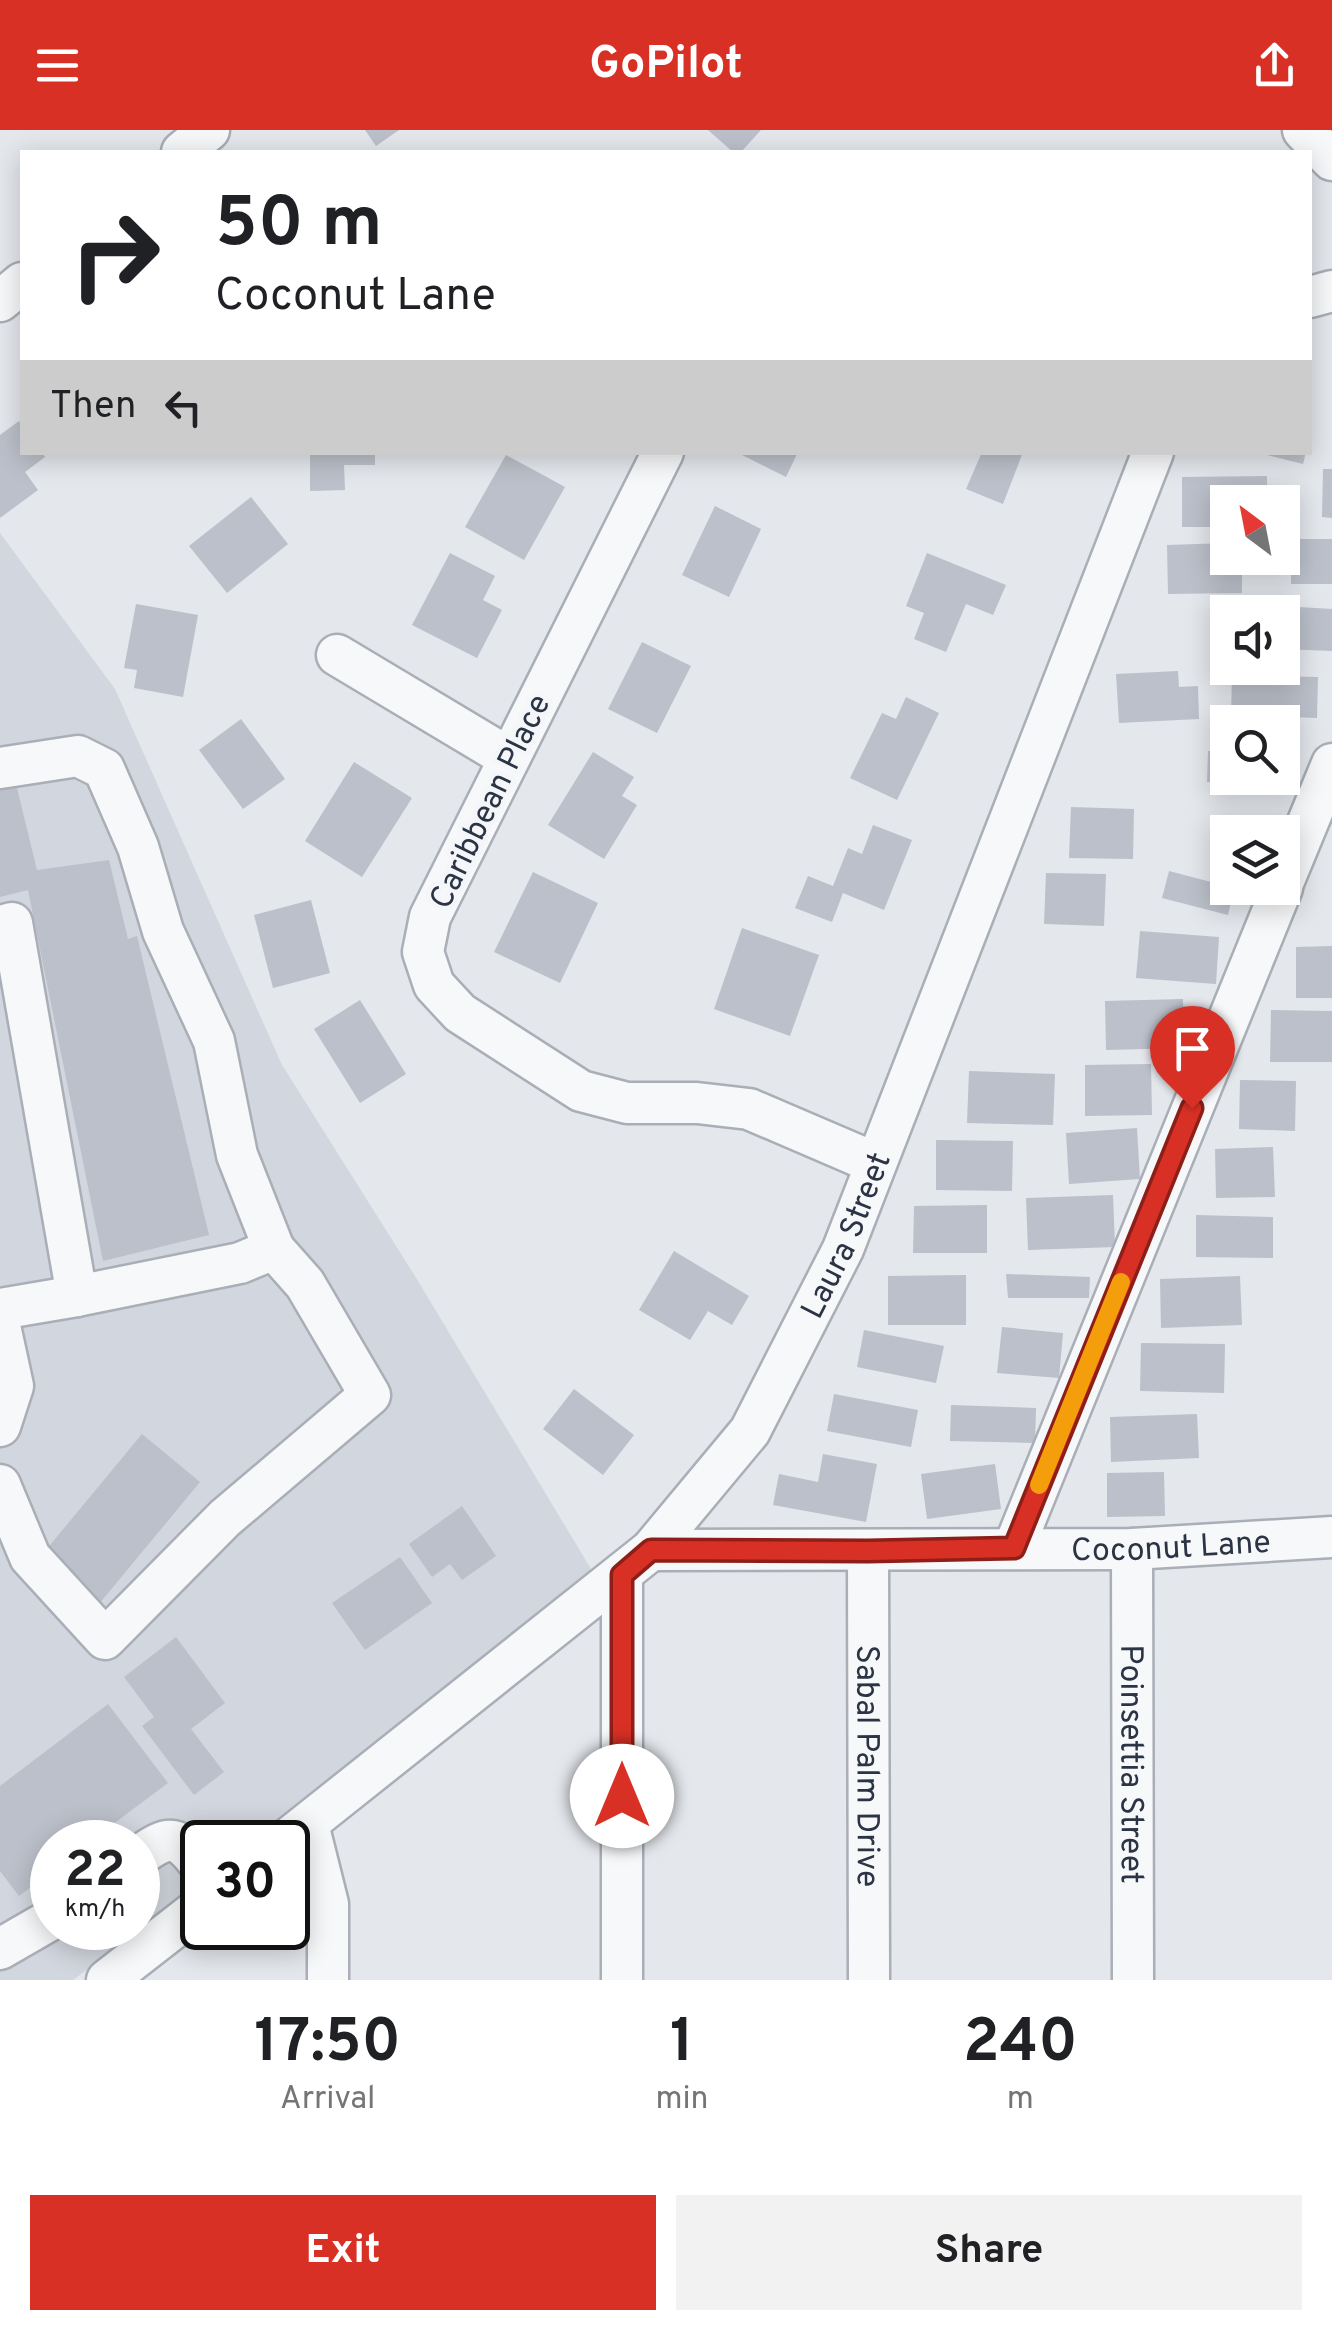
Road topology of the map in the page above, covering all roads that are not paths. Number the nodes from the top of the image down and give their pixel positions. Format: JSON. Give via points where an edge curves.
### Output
{"nodes":[{"id":1,"x":210,"y":130,"type":"edge"},
{"id":2,"x":1303,"y":130,"type":"edge"},
{"id":3,"x":185,"y":150,"type":"edge"},
{"id":4,"x":1332,"y":160,"type":"edge"},
{"id":5,"x":20,"y":285,"type":"edge"},
{"id":6,"x":0,"y":301,"type":"edge"},
{"id":7,"x":661,"y":455,"type":"edge"},
{"id":8,"x":1152,"y":455,"type":"edge"},
{"id":9,"x":337,"y":655,"type":"dead end"},
{"id":10,"x":509,"y":758,"type":"junction"},
{"id":11,"x":1332,"y":764,"type":"edge"},
{"id":12,"x":0,"y":768,"type":"edge"},
{"id":13,"x":1300,"y":842,"type":"edge"},
{"id":14,"x":1274,"y":905,"type":"edge"},
{"id":15,"x":0,"y":926,"type":"edge"},
{"id":16,"x":875,"y":1163,"type":"junction"},
{"id":17,"x":274,"y":1249,"type":"junction"},
{"id":18,"x":77,"y":1296,"type":"junction"},
{"id":19,"x":0,"y":1309,"type":"edge"},
{"id":20,"x":0,"y":1326,"type":"edge"},
{"id":21,"x":0,"y":1426,"type":"edge"},
{"id":22,"x":0,"y":1486,"type":"edge"},
{"id":23,"x":1332,"y":1537,"type":"edge"},
{"id":24,"x":1014,"y":1548,"type":"junction"},
{"id":25,"x":1132,"y":1549,"type":"junction"},
{"id":26,"x":868,"y":1551,"type":"junction"},
{"id":27,"x":636,"y":1563,"type":"junction"},
{"id":28,"x":310,"y":1823,"type":"edge"},
{"id":29,"x":310,"y":1865,"type":"edge"},
{"id":30,"x":180,"y":1923,"type":"edge"},
{"id":31,"x":30,"y":1932,"type":"edge"},
{"id":32,"x":0,"y":1949,"type":"edge"},
{"id":33,"x":107,"y":1980,"type":"edge"},
{"id":34,"x":328,"y":1980,"type":"edge"},
{"id":35,"x":622,"y":1980,"type":"edge"},
{"id":36,"x":868,"y":1980,"type":"edge"},
{"id":37,"x":1133,"y":1980,"type":"edge"}],
"edges":[{"from":1,"to":3,"type":"street"},
{"from":2,"to":4,"type":"street"},
{"from":5,"to":6,"type":"street"},
{"from":7,"to":10,"type":"street","name":"Caribbean Place"},
{"from":8,"to":16,"type":"street","name":"Laura Street"},
{"from":9,"to":10,"type":"street"},
{"from":10,"to":16,"type":"street","name":"Caribbean Place","via":[[430,917],[424,952],[434,986],[460,1012],[582,1091],[626,1103],[749,1109]]},
{"from":11,"to":13,"type":"street"},
{"from":12,"to":17,"type":"street","via":[[78,756],[104,769],[164,932],[214,1041],[237,1155]]},
{"from":14,"to":24,"type":"street"},
{"from":15,"to":18,"type":"street","via":[[12,923]]},
{"from":16,"to":27,"type":"street","name":"Laura Street","via":[[843,1249],[750,1431]]},
{"from":17,"to":18,"type":"street","via":[[240,1263]]},
{"from":17,"to":22,"type":"street","via":[[305,1284],[370,1395],[225,1518],[105,1639],[30,1557]]},
{"from":18,"to":19,"type":"street"},
{"from":20,"to":21,"type":"street","via":[[13,1386]]},
{"from":23,"to":25,"type":"street","name":"Coconut Lane"},
{"from":24,"to":25,"type":"street","name":"Coconut Lane"},
{"from":24,"to":26,"type":"street","name":"Coconut Lane"},
{"from":25,"to":37,"type":"street","name":"Poinsettia Street"},
{"from":26,"to":27,"type":"street","name":"Coconut Lane"},
{"from":26,"to":36,"type":"street","name":"Sabal Palm Drive"},
{"from":27,"to":28,"type":"street","name":"Laura Street"},
{"from":27,"to":35,"type":"street"},
{"from":29,"to":34,"type":"street","via":[[328,1904]]},
{"from":30,"to":33,"type":"street"},
{"from":31,"to":32,"type":"street"}]}
